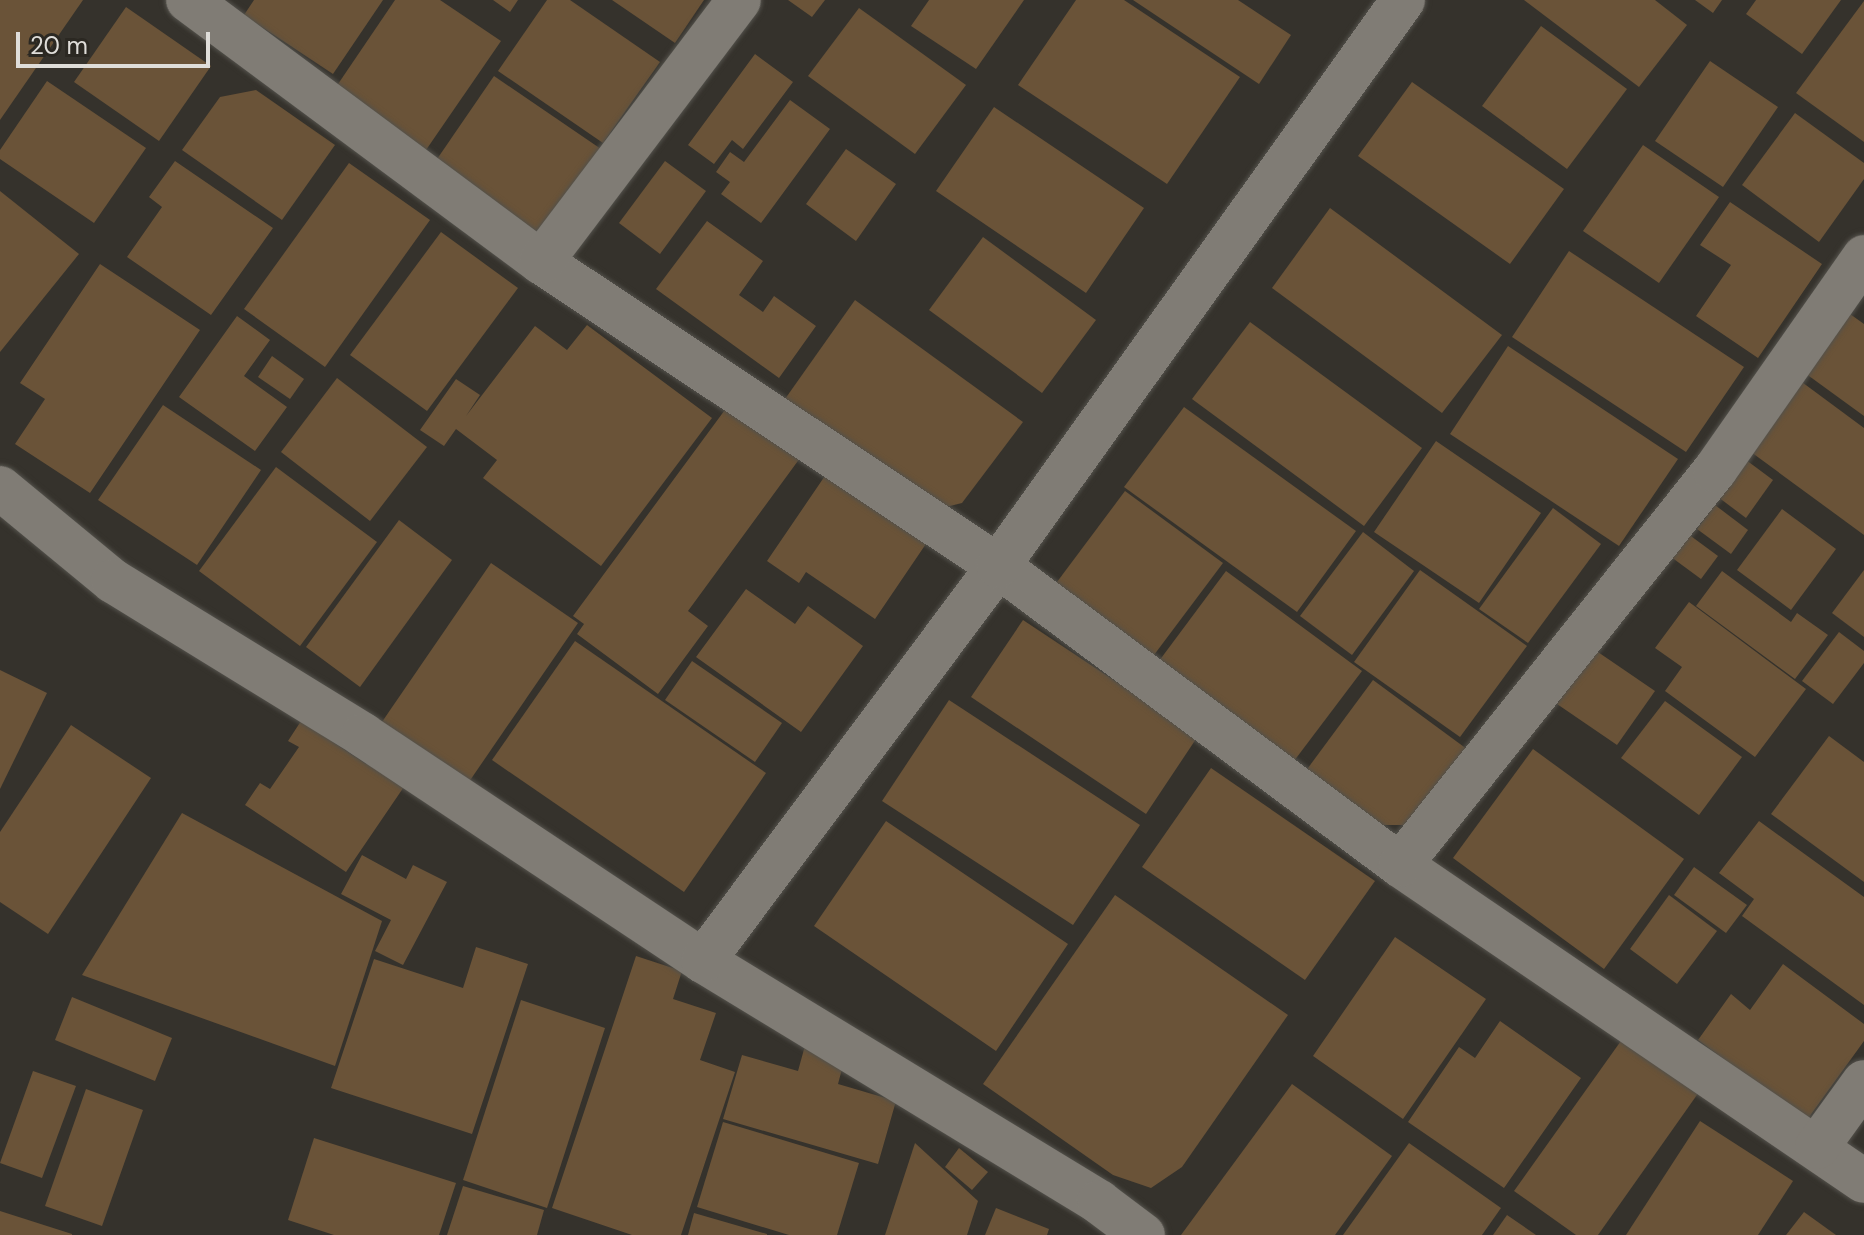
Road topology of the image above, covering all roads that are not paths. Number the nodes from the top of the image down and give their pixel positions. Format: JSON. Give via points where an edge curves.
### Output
{"nodes":[{"id":1,"x":188,"y":0,"type":"edge"},
{"id":2,"x":739,"y":0,"type":"edge"},
{"id":3,"x":1403,"y":0,"type":"edge"},
{"id":4,"x":1864,"y":257,"type":"edge"},
{"id":5,"x":541,"y":262,"type":"junction"},
{"id":6,"x":0,"y":488,"type":"edge"},
{"id":7,"x":998,"y":566,"type":"junction"},
{"id":8,"x":1400,"y":865,"type":"junction"},
{"id":9,"x":703,"y":961,"type":"junction"},
{"id":10,"x":1864,"y":1082,"type":"edge"},
{"id":11,"x":1817,"y":1147,"type":"junction"},
{"id":12,"x":1864,"y":1181,"type":"edge"},
{"id":13,"x":1143,"y":1235,"type":"edge"}],
"edges":[{"from":1,"to":5,"type":"street"},
{"from":2,"to":5,"type":"street"},
{"from":3,"to":7,"type":"street"},
{"from":4,"to":8,"type":"street","via":[[1715,470]]},
{"from":5,"to":7,"type":"street"},
{"from":6,"to":9,"type":"street","via":[[113,581],[363,735]]},
{"from":7,"to":8,"type":"street"},
{"from":7,"to":9,"type":"street"},
{"from":8,"to":11,"type":"street"},
{"from":9,"to":13,"type":"street","via":[[1099,1202]]},
{"from":10,"to":11,"type":"street"},
{"from":11,"to":12,"type":"street"}]}
